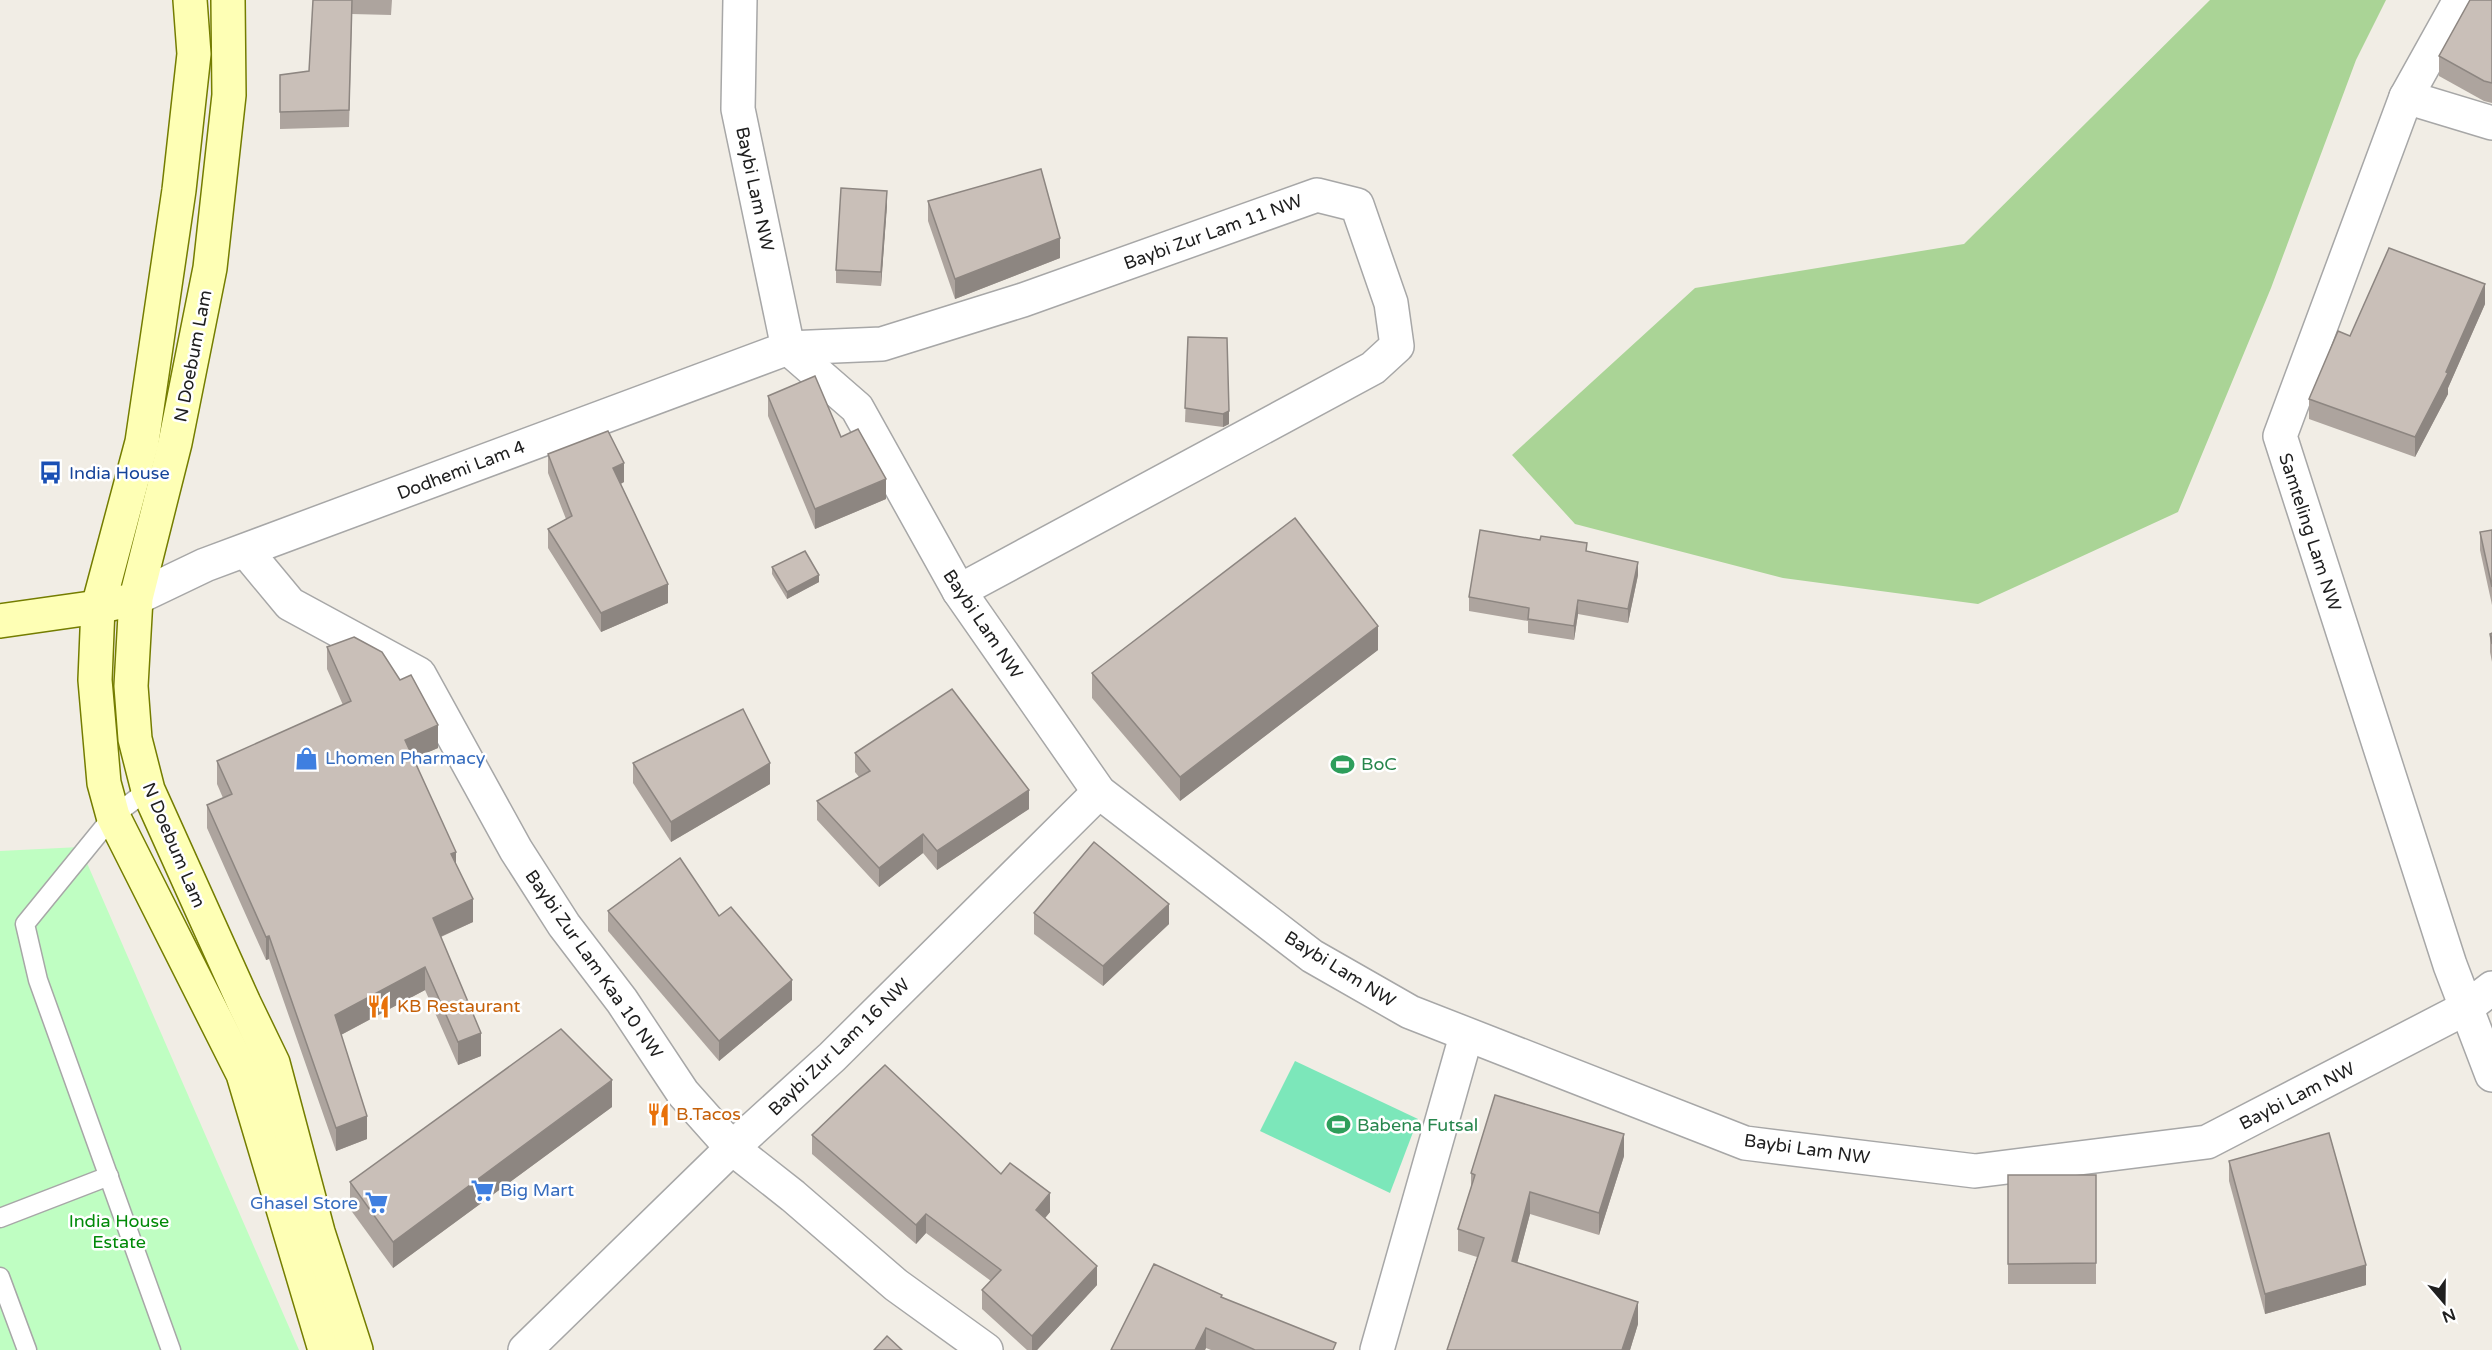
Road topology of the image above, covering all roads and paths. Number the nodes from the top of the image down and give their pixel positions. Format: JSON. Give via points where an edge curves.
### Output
{"nodes":[{"id":1,"x":190,"y":0,"type":"edge"},
{"id":2,"x":228,"y":0,"type":"edge"},
{"id":3,"x":740,"y":0,"type":"edge"},
{"id":4,"x":2460,"y":0,"type":"edge"},
{"id":5,"x":2406,"y":97,"type":"junction"},
{"id":6,"x":2492,"y":123,"type":"edge"},
{"id":7,"x":788,"y":348,"type":"junction"},
{"id":8,"x":246,"y":551,"type":"junction"},
{"id":9,"x":959,"y":591,"type":"junction"},
{"id":10,"x":136,"y":598,"type":"junction"},
{"id":11,"x":98,"y":607,"type":"junction"},
{"id":12,"x":0,"y":621,"type":"edge"},
{"id":13,"x":148,"y":790,"type":"junction"},
{"id":14,"x":1099,"y":792,"type":"junction"},
{"id":15,"x":113,"y":816,"type":"junction"},
{"id":16,"x":2492,"y":988,"type":"edge"},
{"id":17,"x":2466,"y":1008,"type":"junction"},
{"id":18,"x":1466,"y":1036,"type":"junction"},
{"id":19,"x":2492,"y":1075,"type":"edge"},
{"id":20,"x":732,"y":1148,"type":"junction"},
{"id":21,"x":108,"y":1176,"type":"junction"},
{"id":22,"x":0,"y":1218,"type":"edge"},
{"id":23,"x":0,"y":1277,"type":"edge"},
{"id":24,"x":27,"y":1350,"type":"edge"},
{"id":25,"x":171,"y":1350,"type":"edge"},
{"id":26,"x":325,"y":1350,"type":"edge"},
{"id":27,"x":356,"y":1350,"type":"edge"},
{"id":28,"x":525,"y":1350,"type":"edge"},
{"id":29,"x":986,"y":1350,"type":"edge"},
{"id":30,"x":1377,"y":1350,"type":"edge"}],
"edges":[{"from":1,"to":11,"type":"main road","name":"N Doebum Lam","via":[[194,54],[179,190],[142,442]]},
{"from":2,"to":10,"type":"main road","name":"N Doebum Lam","via":[[229,95],[210,268],[175,443]]},
{"from":3,"to":7,"type":"street","name":"Baybi Lam NW","via":[[738,109]]},
{"from":4,"to":5,"type":"street","name":"Samteling Lam NW"},
{"from":5,"to":6,"type":"street"},
{"from":5,"to":17,"type":"street","name":"Samteling Lam NW","via":[[2280,436]]},
{"from":7,"to":8,"type":"street","name":"Dodhemi Lam 4"},
{"from":7,"to":9,"type":"street","name":"Baybi Lam NW","via":[[857,408]]},
{"from":7,"to":9,"type":"street","name":"Baybi Zur Lam 11 NW","via":[[882,344],[1023,300],[1317,195],[1357,205],[1391,303],[1397,346],[1373,368]]},
{"from":8,"to":10,"type":"street","name":"Dodhemi Lam 4","via":[[205,565]]},
{"from":8,"to":20,"type":"street","name":"Baybi Zur Lam Kaa 10 NW","via":[[290,604],[419,674],[516,850],[564,925],[622,1001],[683,1093]]},
{"from":9,"to":14,"type":"street","name":"Baybi Lam NW"},
{"from":10,"to":11,"type":"main road"},
{"from":10,"to":13,"type":"main road","name":"N Doebum Lam","via":[[131,686],[135,739]]},
{"from":11,"to":12,"type":"main road"},
{"from":11,"to":15,"type":"main road","name":"N Doebum Lam","via":[[95,680],[104,783]]},
{"from":13,"to":15,"type":"lane"},
{"from":13,"to":27,"type":"main road","name":"N Doebum Lam","via":[[273,1063],[318,1232]]},
{"from":14,"to":18,"type":"street","name":"Baybi Lam NW","via":[[1312,956],[1410,1012]]},
{"from":14,"to":20,"type":"street","name":"Baybi Zur Lam 16 NW","via":[[832,1058]]},
{"from":15,"to":21,"type":"lane","via":[[25,924],[38,980]]},
{"from":15,"to":26,"type":"main road","name":"N Doebum Lam","via":[[243,1074]]},
{"from":16,"to":17,"type":"street","name":"Baybi Lam NW"},
{"from":17,"to":18,"type":"street","name":"Baybi Lam NW","via":[[2207,1142],[1975,1171],[1745,1143]]},
{"from":17,"to":19,"type":"street","name":"Samteling Lam NW"},
{"from":18,"to":30,"type":"street"},
{"from":20,"to":28,"type":"street","name":"Baybi Zur Lam 16 NW"},
{"from":20,"to":29,"type":"street","name":"Baybi Zur Lam Kaa 10 NW","via":[[896,1285]]},
{"from":21,"to":22,"type":"lane"},
{"from":21,"to":25,"type":"lane"},
{"from":23,"to":24,"type":"lane"}]}
